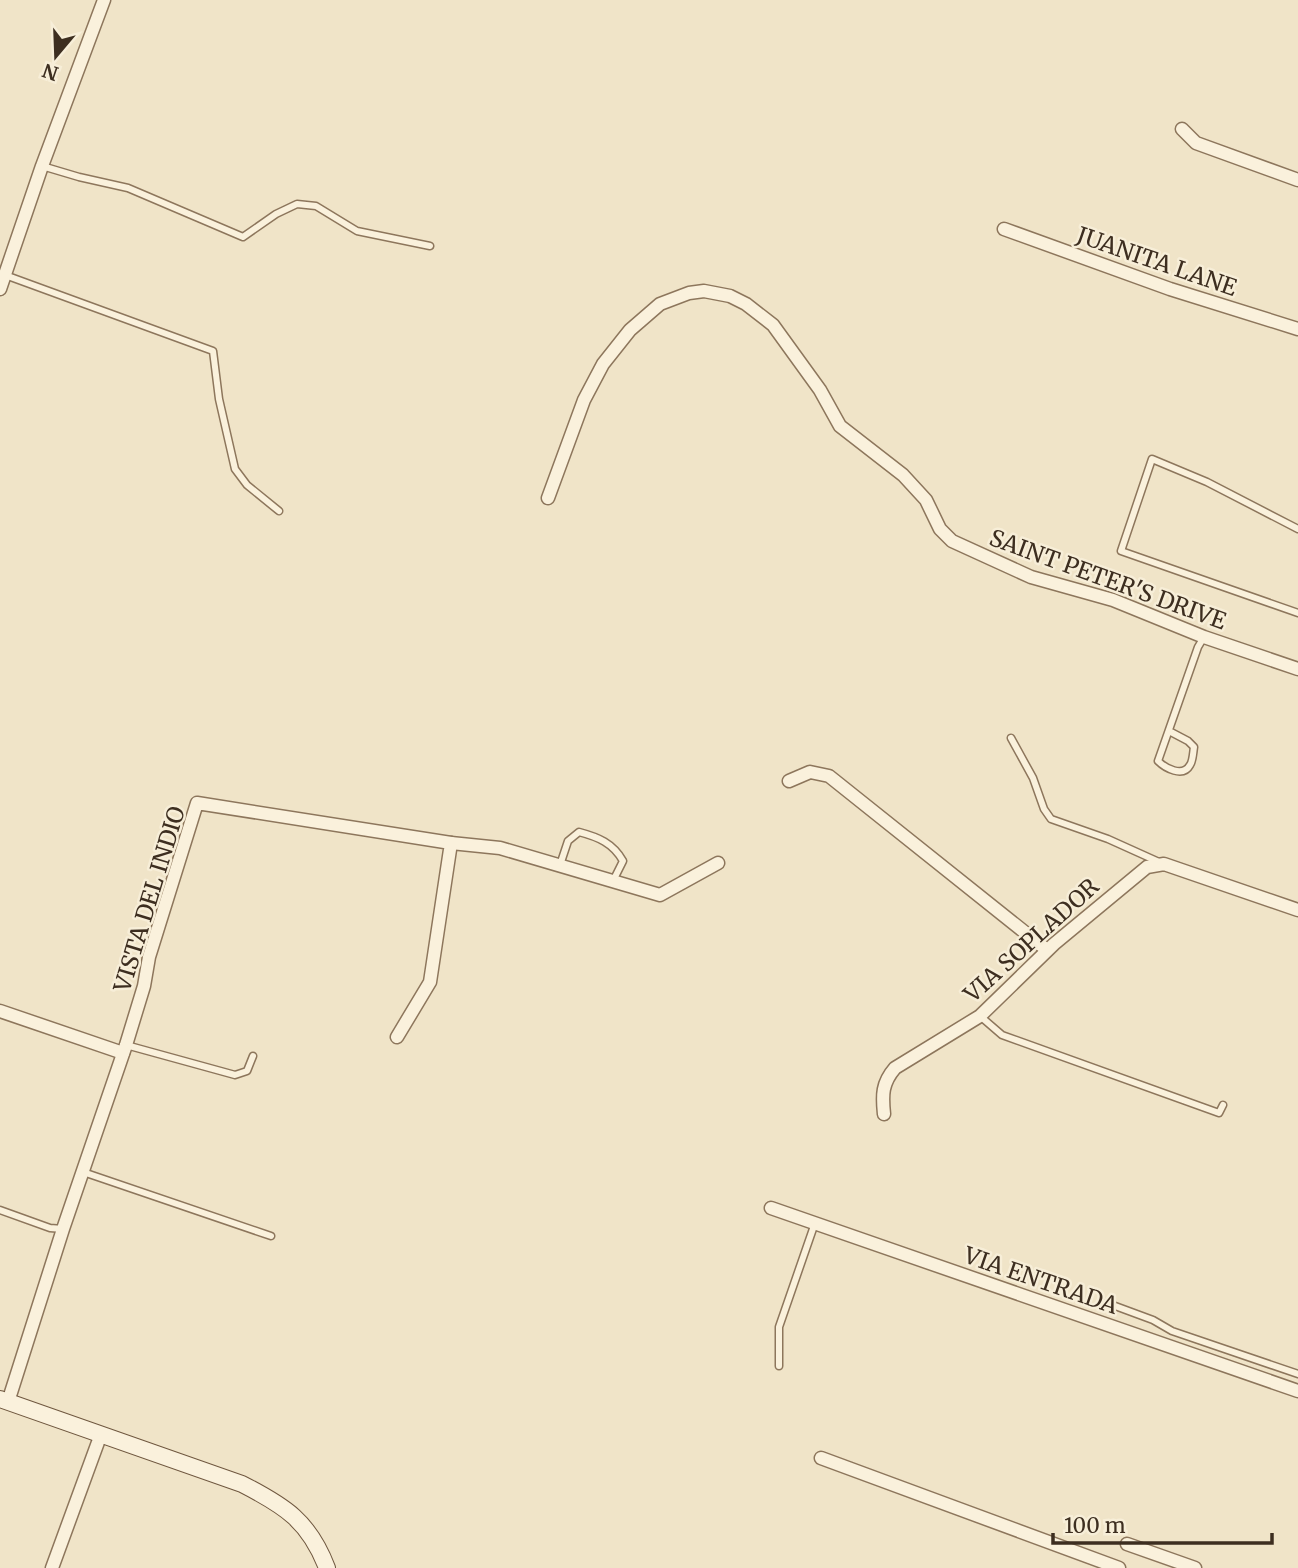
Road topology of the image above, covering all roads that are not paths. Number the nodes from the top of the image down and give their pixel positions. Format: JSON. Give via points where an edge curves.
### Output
{"nodes":[{"id":1,"x":104,"y":0,"type":"edge"},
{"id":2,"x":1182,"y":129,"type":"dead end"},
{"id":3,"x":42,"y":166,"type":"junction"},
{"id":4,"x":1298,"y":180,"type":"edge"},
{"id":5,"x":1004,"y":229,"type":"dead end"},
{"id":6,"x":430,"y":246,"type":"dead end"},
{"id":7,"x":5,"y":275,"type":"junction"},
{"id":8,"x":0,"y":289,"type":"edge"},
{"id":9,"x":1298,"y":330,"type":"edge"},
{"id":10,"x":548,"y":498,"type":"dead end"},
{"id":11,"x":279,"y":511,"type":"dead end"},
{"id":12,"x":1298,"y":530,"type":"edge"},
{"id":13,"x":1298,"y":613,"type":"edge"},
{"id":14,"x":1204,"y":637,"type":"junction"},
{"id":15,"x":1298,"y":669,"type":"edge"},
{"id":16,"x":1169,"y":731,"type":"junction"},
{"id":17,"x":1011,"y":738,"type":"dead end"},
{"id":18,"x":789,"y":781,"type":"dead end"},
{"id":19,"x":451,"y":843,"type":"junction"},
{"id":20,"x":718,"y":863,"type":"dead end"},
{"id":21,"x":1164,"y":864,"type":"junction"},
{"id":22,"x":560,"y":865,"type":"junction"},
{"id":23,"x":613,"y":881,"type":"junction"},
{"id":24,"x":1298,"y":910,"type":"edge"},
{"id":25,"x":1047,"y":950,"type":"junction"},
{"id":26,"x":0,"y":1011,"type":"edge"},
{"id":27,"x":980,"y":1016,"type":"junction"},
{"id":28,"x":397,"y":1037,"type":"dead end"},
{"id":29,"x":125,"y":1049,"type":"junction"},
{"id":30,"x":253,"y":1056,"type":"dead end"},
{"id":31,"x":1223,"y":1105,"type":"dead end"},
{"id":32,"x":884,"y":1114,"type":"dead end"},
{"id":33,"x":83,"y":1171,"type":"junction"},
{"id":34,"x":771,"y":1208,"type":"dead end"},
{"id":35,"x":0,"y":1210,"type":"edge"},
{"id":36,"x":815,"y":1223,"type":"junction"},
{"id":37,"x":63,"y":1229,"type":"junction"},
{"id":38,"x":271,"y":1236,"type":"dead end"},
{"id":39,"x":1107,"y":1303,"type":"dead end"},
{"id":40,"x":779,"y":1366,"type":"dead end"},
{"id":41,"x":1298,"y":1374,"type":"edge"},
{"id":42,"x":1298,"y":1391,"type":"edge"},
{"id":43,"x":4,"y":1401,"type":"edge"},
{"id":44,"x":101,"y":1434,"type":"junction"},
{"id":45,"x":821,"y":1458,"type":"dead end"},
{"id":46,"x":1127,"y":1544,"type":"dead end"},
{"id":47,"x":51,"y":1568,"type":"edge"},
{"id":48,"x":327,"y":1568,"type":"edge"},
{"id":49,"x":1119,"y":1568,"type":"edge"},
{"id":50,"x":1195,"y":1568,"type":"edge"}],
"edges":[{"from":1,"to":3,"type":"street"},
{"from":2,"to":4,"type":"street","via":[[1196,143]]},
{"from":3,"to":6,"type":"lane","via":[[128,188],[243,237],[297,204],[316,206],[357,231]]},
{"from":3,"to":7,"type":"street"},
{"from":5,"to":9,"type":"street","name":"JUANITA LANE"},
{"from":7,"to":8,"type":"street"},
{"from":7,"to":11,"type":"lane","via":[[212,351],[235,469]]},
{"from":10,"to":14,"type":"street","name":"SAINT PETER'S DRIVE","via":[[584,400],[629,330],[660,304],[689,293],[730,296],[773,324],[840,426],[903,475],[926,500],[940,529],[952,541],[1031,577],[1114,600]]},
{"from":12,"to":13,"type":"lane","via":[[1152,459],[1121,551]]},
{"from":14,"to":15,"type":"street","name":"SAINT PETER'S DRIVE"},
{"from":14,"to":16,"type":"lane"},
{"from":16,"to":16,"type":"lane","via":[[1158,761],[1165,768],[1186,770],[1194,747]]},
{"from":17,"to":21,"type":"lane","via":[[1051,819]]},
{"from":18,"to":25,"type":"street","via":[[810,772],[829,775]]},
{"from":19,"to":22,"type":"street","via":[[500,848]]},
{"from":19,"to":28,"type":"street","via":[[430,982]]},
{"from":19,"to":29,"type":"street","name":"VISTA DEL INDIO","via":[[197,803]]},
{"from":20,"to":23,"type":"street","via":[[660,895]]},
{"from":21,"to":24,"type":"street"},
{"from":21,"to":25,"type":"street","name":"VIA SOPLADOR","via":[[1147,867]]},
{"from":22,"to":23,"type":"street"},
{"from":22,"to":23,"type":"lane","via":[[568,841],[579,832],[598,836],[623,861]]},
{"from":25,"to":27,"type":"street","name":"VIA SOPLADOR"},
{"from":26,"to":29,"type":"street"},
{"from":27,"to":31,"type":"lane","via":[[1002,1035],[1219,1113]]},
{"from":27,"to":32,"type":"street","name":"VIA SOPLADOR","via":[[886,1077]]},
{"from":29,"to":30,"type":"lane","via":[[227,1075],[247,1070]]},
{"from":29,"to":33,"type":"street","name":"VISTA DEL INDIO"},
{"from":33,"to":37,"type":"street","name":"VISTA DEL INDIO"},
{"from":33,"to":38,"type":"lane"},
{"from":34,"to":36,"type":"street","name":"VIA ENTRADA"},
{"from":35,"to":37,"type":"lane"},
{"from":36,"to":40,"type":"lane","via":[[779,1327]]},
{"from":36,"to":42,"type":"street","name":"VIA ENTRADA"},
{"from":37,"to":43,"type":"street","name":"VISTA DEL INDIO"},
{"from":39,"to":41,"type":"lane","via":[[1172,1331]]},
{"from":43,"to":44,"type":"street"},
{"from":44,"to":47,"type":"street"},
{"from":44,"to":48,"type":"street","via":[[242,1484],[277,1502],[306,1529]]},
{"from":45,"to":49,"type":"street"},
{"from":46,"to":50,"type":"street"}]}
